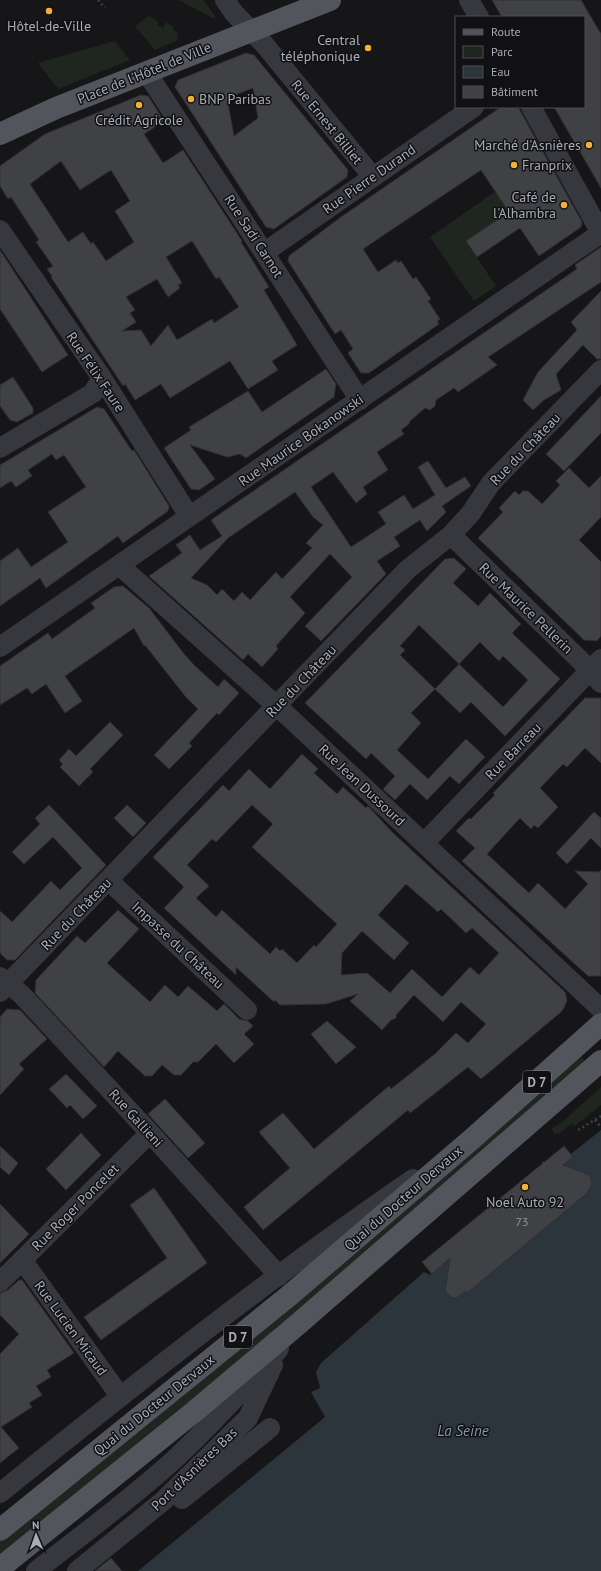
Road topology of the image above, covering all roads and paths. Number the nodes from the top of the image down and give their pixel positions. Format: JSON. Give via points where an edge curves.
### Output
{"nodes":[{"id":1,"x":98,"y":0,"type":"edge"},
{"id":2,"x":225,"y":0,"type":"edge"},
{"id":3,"x":330,"y":0,"type":"edge"},
{"id":4,"x":469,"y":0,"type":"edge"},
{"id":5,"x":105,"y":8,"type":"dead end"},
{"id":6,"x":478,"y":16,"type":"edge"},
{"id":7,"x":251,"y":31,"type":"junction"},
{"id":8,"x":147,"y":73,"type":"junction"},
{"id":9,"x":473,"y":108,"type":"edge"},
{"id":10,"x":532,"y":108,"type":"edge"},
{"id":11,"x":0,"y":134,"type":"edge"},
{"id":12,"x":372,"y":177,"type":"junction"},
{"id":13,"x":0,"y":230,"type":"edge"},
{"id":14,"x":601,"y":233,"type":"edge"},
{"id":15,"x":265,"y":252,"type":"junction"},
{"id":16,"x":601,"y":370,"type":"edge"},
{"id":17,"x":102,"y":378,"type":"junction"},
{"id":18,"x":360,"y":400,"type":"junction"},
{"id":19,"x":2,"y":442,"type":"edge"},
{"id":20,"x":190,"y":516,"type":"junction"},
{"id":21,"x":451,"y":535,"type":"junction"},
{"id":22,"x":119,"y":565,"type":"junction"},
{"id":23,"x":0,"y":647,"type":"edge"},
{"id":24,"x":597,"y":671,"type":"edge"},
{"id":25,"x":276,"y":706,"type":"junction"},
{"id":26,"x":424,"y":843,"type":"junction"},
{"id":27,"x":109,"y":881,"type":"junction"},
{"id":28,"x":3,"y":984,"type":"edge"},
{"id":29,"x":601,"y":1009,"type":"edge"},
{"id":30,"x":247,"y":1010,"type":"dead end"},
{"id":31,"x":601,"y":1024,"type":"edge"},
{"id":32,"x":601,"y":1061,"type":"edge"},
{"id":33,"x":601,"y":1116,"type":"edge"},
{"id":34,"x":595,"y":1120,"type":"junction"},
{"id":35,"x":601,"y":1127,"type":"edge"},
{"id":36,"x":578,"y":1130,"type":"dead end"},
{"id":37,"x":150,"y":1133,"type":"junction"},
{"id":38,"x":472,"y":1139,"type":"junction"},
{"id":39,"x":543,"y":1162,"type":"dead end"},
{"id":40,"x":562,"y":1186,"type":"dead end"},
{"id":41,"x":21,"y":1261,"type":"junction"},
{"id":42,"x":274,"y":1269,"type":"junction"},
{"id":43,"x":0,"y":1282,"type":"edge"},
{"id":44,"x":297,"y":1325,"type":"junction"},
{"id":45,"x":282,"y":1345,"type":"junction"},
{"id":46,"x":120,"y":1396,"type":"junction"},
{"id":47,"x":270,"y":1428,"type":"dead end"},
{"id":48,"x":0,"y":1493,"type":"edge"},
{"id":49,"x":136,"y":1523,"type":"junction"},
{"id":50,"x":0,"y":1530,"type":"edge"},
{"id":51,"x":0,"y":1568,"type":"edge"},
{"id":52,"x":36,"y":1571,"type":"edge"},
{"id":53,"x":77,"y":1571,"type":"edge"}],
"edges":[{"from":1,"to":5,"type":"path"},
{"from":2,"to":7,"type":"street"},
{"from":3,"to":7,"type":"main road","name":"Place de l'Hôtel de Ville"},
{"from":4,"to":6,"type":"street"},
{"from":7,"to":8,"type":"main road","name":"Place de l'Hôtel de Ville"},
{"from":7,"to":12,"type":"street","name":"Rue Ernest Billiet"},
{"from":8,"to":11,"type":"main road","name":"Place de l'Hôtel de Ville","via":[[56,108]]},
{"from":8,"to":15,"type":"street","name":"Rue Sadi Carnot"},
{"from":9,"to":12,"type":"street","name":"Rue Pierre Durand"},
{"from":10,"to":14,"type":"street"},
{"from":12,"to":15,"type":"street","name":"Rue Pierre Durand"},
{"from":13,"to":17,"type":"street","name":"Rue Félix Faure"},
{"from":14,"to":18,"type":"street","name":"Rue Maurice Bokanowski"},
{"from":15,"to":18,"type":"street","name":"Rue Sadi Carnot"},
{"from":16,"to":21,"type":"street","name":"Rue du Château","via":[[491,483],[471,513]]},
{"from":17,"to":19,"type":"street","via":[[93,392]]},
{"from":17,"to":20,"type":"street","name":"Rue Félix Faure"},
{"from":18,"to":20,"type":"street","name":"Rue Maurice Bokanowski"},
{"from":20,"to":22,"type":"street","name":"Rue Maurice Bokanowski"},
{"from":21,"to":24,"type":"street","name":"Rue Maurice Pellerin"},
{"from":21,"to":25,"type":"street","name":"Rue du Château","via":[[408,569]]},
{"from":22,"to":23,"type":"street","name":"Rue Maurice Bokanowski"},
{"from":22,"to":25,"type":"street","name":"Rue Jean Dussourd"},
{"from":24,"to":26,"type":"street","name":"Rue Barreau"},
{"from":25,"to":26,"type":"street","name":"Rue Jean Dussourd"},
{"from":25,"to":27,"type":"street","name":"Rue du Château"},
{"from":26,"to":29,"type":"street","name":"Rue Jean Dussourd"},
{"from":27,"to":28,"type":"street","name":"Rue du Château"},
{"from":27,"to":30,"type":"street","name":"Impasse du Château"},
{"from":28,"to":37,"type":"street","name":"Rue Gallieni","via":[[21,994]]},
{"from":31,"to":38,"type":"main road","name":"Quai du Docteur Dervaux","number":"D 7"},
{"from":32,"to":44,"type":"main road","number":"D 7"},
{"from":33,"to":34,"type":"path"},
{"from":34,"to":35,"type":"path"},
{"from":34,"to":36,"type":"path"},
{"from":37,"to":41,"type":"street","name":"Rue Roger Poncelet"},
{"from":37,"to":42,"type":"street","name":"Rue Gallieni"},
{"from":38,"to":42,"type":"street","name":"Quai du Docteur Dervaux","via":[[373,1207]]},
{"from":38,"to":50,"type":"main road","name":"Quai du Docteur Dervaux","number":"D 7","via":[[284,1300]]},
{"from":39,"to":40,"type":"path"},
{"from":41,"to":43,"type":"street","name":"Rue Roger Poncelet"},
{"from":41,"to":46,"type":"street","name":"Rue Lucien Micaud"},
{"from":42,"to":46,"type":"street","name":"Quai du Docteur Dervaux"},
{"from":44,"to":45,"type":"street"},
{"from":44,"to":51,"type":"main road","number":"D 7","via":[[189,1416]]},
{"from":45,"to":49,"type":"street","name":"Port d'Asnières Bas","via":[[248,1418],[164,1501]]},
{"from":45,"to":52,"type":"street","via":[[230,1404],[178,1456]]},
{"from":46,"to":48,"type":"street","name":"Quai du Docteur Dervaux"},
{"from":47,"to":49,"type":"street","via":[[160,1520]]},
{"from":49,"to":53,"type":"street","name":"Port d'Asnières Bas"}]}
